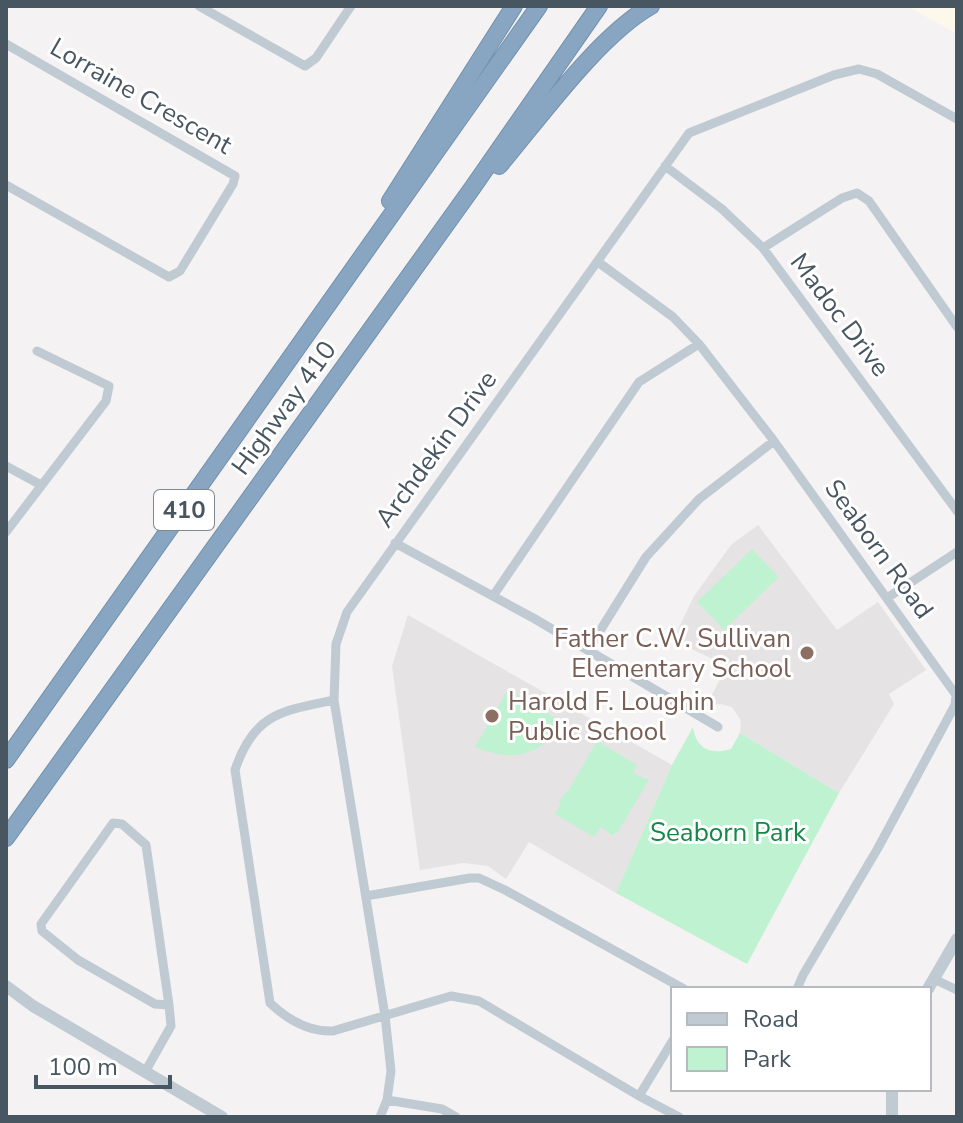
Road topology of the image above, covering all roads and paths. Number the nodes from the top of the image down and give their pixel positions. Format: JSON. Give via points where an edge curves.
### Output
{"nodes":[{"id":1,"x":199,"y":6,"type":"edge"},
{"id":2,"x":351,"y":6,"type":"edge"},
{"id":3,"x":514,"y":6,"type":"edge"},
{"id":4,"x":539,"y":6,"type":"edge"},
{"id":5,"x":599,"y":6,"type":"edge"},
{"id":6,"x":651,"y":6,"type":"edge"},
{"id":7,"x":6,"y":44,"type":"edge"},
{"id":8,"x":957,"y":119,"type":"edge"},
{"id":9,"x":665,"y":166,"type":"junction"},
{"id":10,"x":6,"y":185,"type":"edge"},
{"id":11,"x":473,"y":187,"type":"junction"},
{"id":12,"x":763,"y":248,"type":"junction"},
{"id":13,"x":361,"y":260,"type":"junction"},
{"id":14,"x":598,"y":262,"type":"junction"},
{"id":15,"x":957,"y":327,"type":"edge"},
{"id":16,"x":699,"y":344,"type":"junction"},
{"id":17,"x":37,"y":351,"type":"dead end"},
{"id":18,"x":774,"y":441,"type":"junction"},
{"id":19,"x":6,"y":466,"type":"edge"},
{"id":20,"x":41,"y":485,"type":"junction"},
{"id":21,"x":957,"y":511,"type":"edge"},
{"id":22,"x":6,"y":532,"type":"edge"},
{"id":23,"x":395,"y":543,"type":"junction"},
{"id":24,"x":957,"y":552,"type":"edge"},
{"id":25,"x":493,"y":596,"type":"junction"},
{"id":26,"x":887,"y":598,"type":"junction"},
{"id":27,"x":588,"y":650,"type":"junction"},
{"id":28,"x":334,"y":700,"type":"junction"},
{"id":29,"x":718,"y":727,"type":"dead end"},
{"id":30,"x":6,"y":760,"type":"edge"},
{"id":31,"x":6,"y":838,"type":"edge"},
{"id":32,"x":366,"y":896,"type":"junction"},
{"id":33,"x":957,"y":939,"type":"edge"},
{"id":34,"x":931,"y":984,"type":"edge"},
{"id":35,"x":6,"y":986,"type":"edge"},
{"id":36,"x":680,"y":987,"type":"edge"},
{"id":37,"x":798,"y":987,"type":"edge"},
{"id":38,"x":957,"y":990,"type":"edge"},
{"id":39,"x":169,"y":1005,"type":"junction"},
{"id":40,"x":385,"y":1016,"type":"junction"},
{"id":41,"x":671,"y":1043,"type":"edge"},
{"id":42,"x":145,"y":1072,"type":"junction"},
{"id":43,"x":892,"y":1091,"type":"edge"},
{"id":44,"x":639,"y":1096,"type":"junction"},
{"id":45,"x":387,"y":1100,"type":"junction"},
{"id":46,"x":222,"y":1117,"type":"edge"},
{"id":47,"x":380,"y":1117,"type":"edge"},
{"id":48,"x":456,"y":1117,"type":"edge"},
{"id":49,"x":679,"y":1117,"type":"edge"},
{"id":50,"x":892,"y":1117,"type":"edge"}],
"edges":[{"from":1,"to":2,"type":"street","via":[[305,66]]},
{"from":3,"to":13,"type":"highway","via":[[365,240]]},
{"from":4,"to":13,"type":"highway","name":"Highway 410","number":"410"},
{"from":5,"to":11,"type":"highway","name":"Highway 410","number":"410"},
{"from":6,"to":11,"type":"highway","via":[[622,27],[491,175]]},
{"from":7,"to":10,"type":"street","name":"Lorraine Crescent","via":[[235,176],[180,271],[169,277]]},
{"from":8,"to":9,"type":"street","name":"Archdekin Drive","via":[[859,69],[689,133]]},
{"from":9,"to":12,"type":"street","name":"Madoc Drive"},
{"from":9,"to":14,"type":"street","name":"Archdekin Drive"},
{"from":11,"to":31,"type":"highway","name":"Highway 410","number":"410"},
{"from":12,"to":15,"type":"street","via":[[857,193],[869,201]]},
{"from":12,"to":21,"type":"street","name":"Madoc Drive"},
{"from":13,"to":30,"type":"highway","name":"Highway 410","number":"410"},
{"from":14,"to":16,"type":"street","name":"Seaborn Road","via":[[673,317]]},
{"from":14,"to":23,"type":"street","name":"Archdekin Drive"},
{"from":16,"to":18,"type":"street","name":"Seaborn Road"},
{"from":16,"to":25,"type":"street","via":[[639,382]]},
{"from":17,"to":20,"type":"street","via":[[109,386],[106,401]]},
{"from":18,"to":26,"type":"street","name":"Seaborn Road"},
{"from":18,"to":27,"type":"street","via":[[699,499],[646,557]]},
{"from":19,"to":20,"type":"street"},
{"from":20,"to":22,"type":"street"},
{"from":23,"to":25,"type":"street"},
{"from":23,"to":28,"type":"street","name":"Archdekin Drive","via":[[347,612],[336,644]]},
{"from":24,"to":26,"type":"street"},
{"from":25,"to":27,"type":"street"},
{"from":26,"to":37,"type":"street","name":"Seaborn Road","via":[[952,687],[955,705]]},
{"from":27,"to":29,"type":"street"},
{"from":28,"to":32,"type":"street","name":"Archdekin Drive"},
{"from":28,"to":40,"type":"street","via":[[279,712],[248,742],[235,770],[267,988],[270,1003],[282,1015],[315,1032]]},
{"from":32,"to":36,"type":"street","via":[[479,878]]},
{"from":32,"to":40,"type":"street","name":"Archdekin Drive"},
{"from":33,"to":34,"type":"street"},
{"from":34,"to":38,"type":"street"},
{"from":35,"to":42,"type":"street"},
{"from":39,"to":39,"type":"street","via":[[146,845],[124,825],[113,823],[41,924],[42,931],[78,960],[155,1004]]},
{"from":39,"to":42,"type":"street","via":[[171,1026]]},
{"from":40,"to":44,"type":"street","via":[[451,996],[479,1001]]},
{"from":40,"to":45,"type":"street","name":"Archdekin Drive","via":[[391,1071]]},
{"from":41,"to":44,"type":"street"},
{"from":42,"to":46,"type":"street"},
{"from":43,"to":50,"type":"street"},
{"from":44,"to":49,"type":"street"},
{"from":45,"to":47,"type":"street","name":"Archdekin Drive"},
{"from":45,"to":48,"type":"street","via":[[442,1109]]}]}
